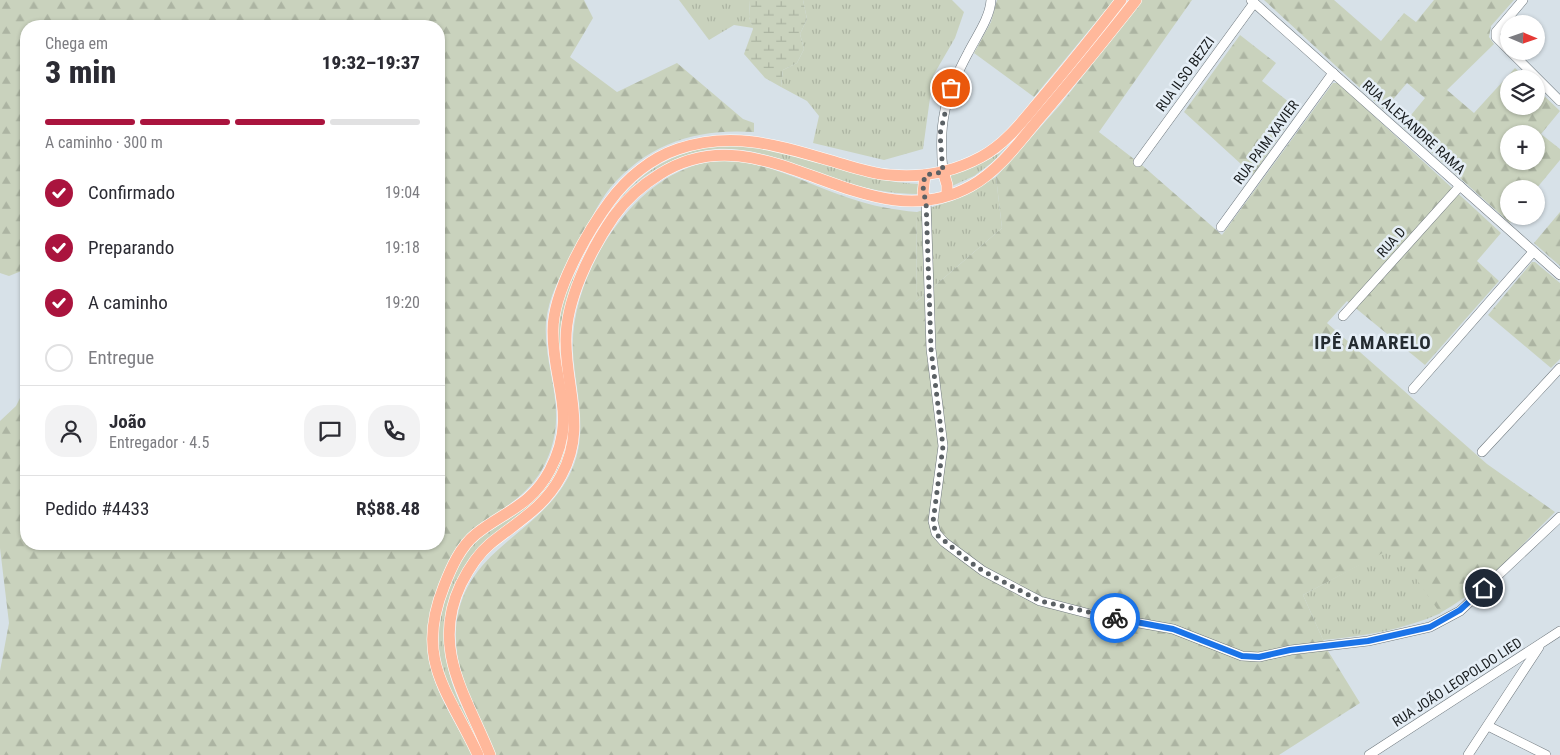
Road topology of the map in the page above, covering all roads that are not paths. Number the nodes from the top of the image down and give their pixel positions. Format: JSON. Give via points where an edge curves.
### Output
{"nodes":[{"id":1,"x":991,"y":0,"type":"edge"},
{"id":2,"x":1121,"y":0,"type":"edge"},
{"id":3,"x":1136,"y":0,"type":"edge"},
{"id":4,"x":1523,"y":0,"type":"edge"},
{"id":5,"x":1252,"y":1,"type":"edge"},
{"id":6,"x":1510,"y":15,"type":"edge"},
{"id":7,"x":1500,"y":26,"type":"edge"},
{"id":8,"x":1500,"y":41,"type":"edge"},
{"id":9,"x":1520,"y":60,"type":"edge"},
{"id":10,"x":1332,"y":73,"type":"junction"},
{"id":11,"x":1560,"y":101,"type":"edge"},
{"id":12,"x":1138,"y":162,"type":"dead end"},
{"id":13,"x":943,"y":172,"type":"junction"},
{"id":14,"x":925,"y":175,"type":"junction"},
{"id":15,"x":1460,"y":186,"type":"junction"},
{"id":16,"x":947,"y":195,"type":"junction"},
{"id":17,"x":926,"y":200,"type":"junction"},
{"id":18,"x":1221,"y":227,"type":"dead end"},
{"id":19,"x":1534,"y":252,"type":"junction"},
{"id":20,"x":1560,"y":275,"type":"edge"},
{"id":21,"x":1343,"y":316,"type":"dead end"},
{"id":22,"x":1560,"y":368,"type":"edge"},
{"id":23,"x":1413,"y":389,"type":"dead end"},
{"id":24,"x":1482,"y":452,"type":"dead end"},
{"id":25,"x":1560,"y":517,"type":"edge"},
{"id":26,"x":1560,"y":631,"type":"edge"},
{"id":27,"x":1542,"y":643,"type":"junction"},
{"id":28,"x":1488,"y":726,"type":"junction"},
{"id":29,"x":1380,"y":752,"type":"edge"},
{"id":30,"x":478,"y":755,"type":"edge"},
{"id":31,"x":490,"y":755,"type":"edge"},
{"id":32,"x":1369,"y":755,"type":"edge"},
{"id":33,"x":1468,"y":755,"type":"edge"},
{"id":34,"x":1546,"y":755,"type":"edge"}],
"edges":[{"from":1,"to":13,"type":"street","via":[[986,18],[957,72],[946,104],[940,134]]},
{"from":2,"to":13,"type":"main road","via":[[1087,45],[1002,142],[980,157]]},
{"from":3,"to":16,"type":"main road","via":[[1003,160],[970,186]]},
{"from":4,"to":6,"type":"street"},
{"from":5,"to":10,"type":"street","name":"RUA ALEXANDRE RAMA"},
{"from":5,"to":12,"type":"street","name":"RUA ILSO BEZZI"},
{"from":7,"to":8,"type":"street","via":[[1496,37]]},
{"from":9,"to":11,"type":"street"},
{"from":10,"to":15,"type":"street","name":"RUA ALEXANDRE RAMA"},
{"from":10,"to":18,"type":"street","name":"RUA PAIM XAVIER"},
{"from":13,"to":14,"type":"main road"},
{"from":13,"to":16,"type":"main road","via":[[948,185]]},
{"from":14,"to":17,"type":"main road","via":[[923,193]]},
{"from":14,"to":30,"type":"main road","via":[[872,173],[765,143],[732,139],[702,142],[669,152],[640,170],[618,190],[599,217],[555,307],[554,351],[565,415],[556,457],[526,502],[481,530],[465,546],[448,576],[435,612],[432,646],[439,680]]},
{"from":15,"to":19,"type":"street","name":"RUA ALEXANDRE RAMA"},
{"from":15,"to":21,"type":"street","name":"RUA D"},
{"from":16,"to":17,"type":"main road"},
{"from":17,"to":25,"type":"street","via":[[931,349],[943,446],[933,522],[936,534],[983,571],[1040,601],[1094,615],[1173,629],[1242,656],[1259,657],[1368,641],[1430,627],[1460,610]]},
{"from":17,"to":31,"type":"main road","via":[[908,202],[876,198],[759,158],[719,156],[680,163],[664,171],[635,192],[619,210],[587,265],[568,312],[566,345],[575,429],[564,472],[553,491],[535,511],[480,554],[454,602],[450,657],[461,692]]},
{"from":19,"to":20,"type":"street","name":"RUA ALEXANDRE RAMA"},
{"from":19,"to":23,"type":"street"},
{"from":22,"to":24,"type":"street"},
{"from":26,"to":27,"type":"street","name":"RUA JOÃO LEOPOLDO LIED"},
{"from":27,"to":28,"type":"street"},
{"from":27,"to":29,"type":"street","name":"RUA JOÃO LEOPOLDO LIED"},
{"from":28,"to":33,"type":"street"},
{"from":28,"to":34,"type":"street"},
{"from":29,"to":32,"type":"street","name":"RUA JOÃO LEOPOLDO LIED"}]}
